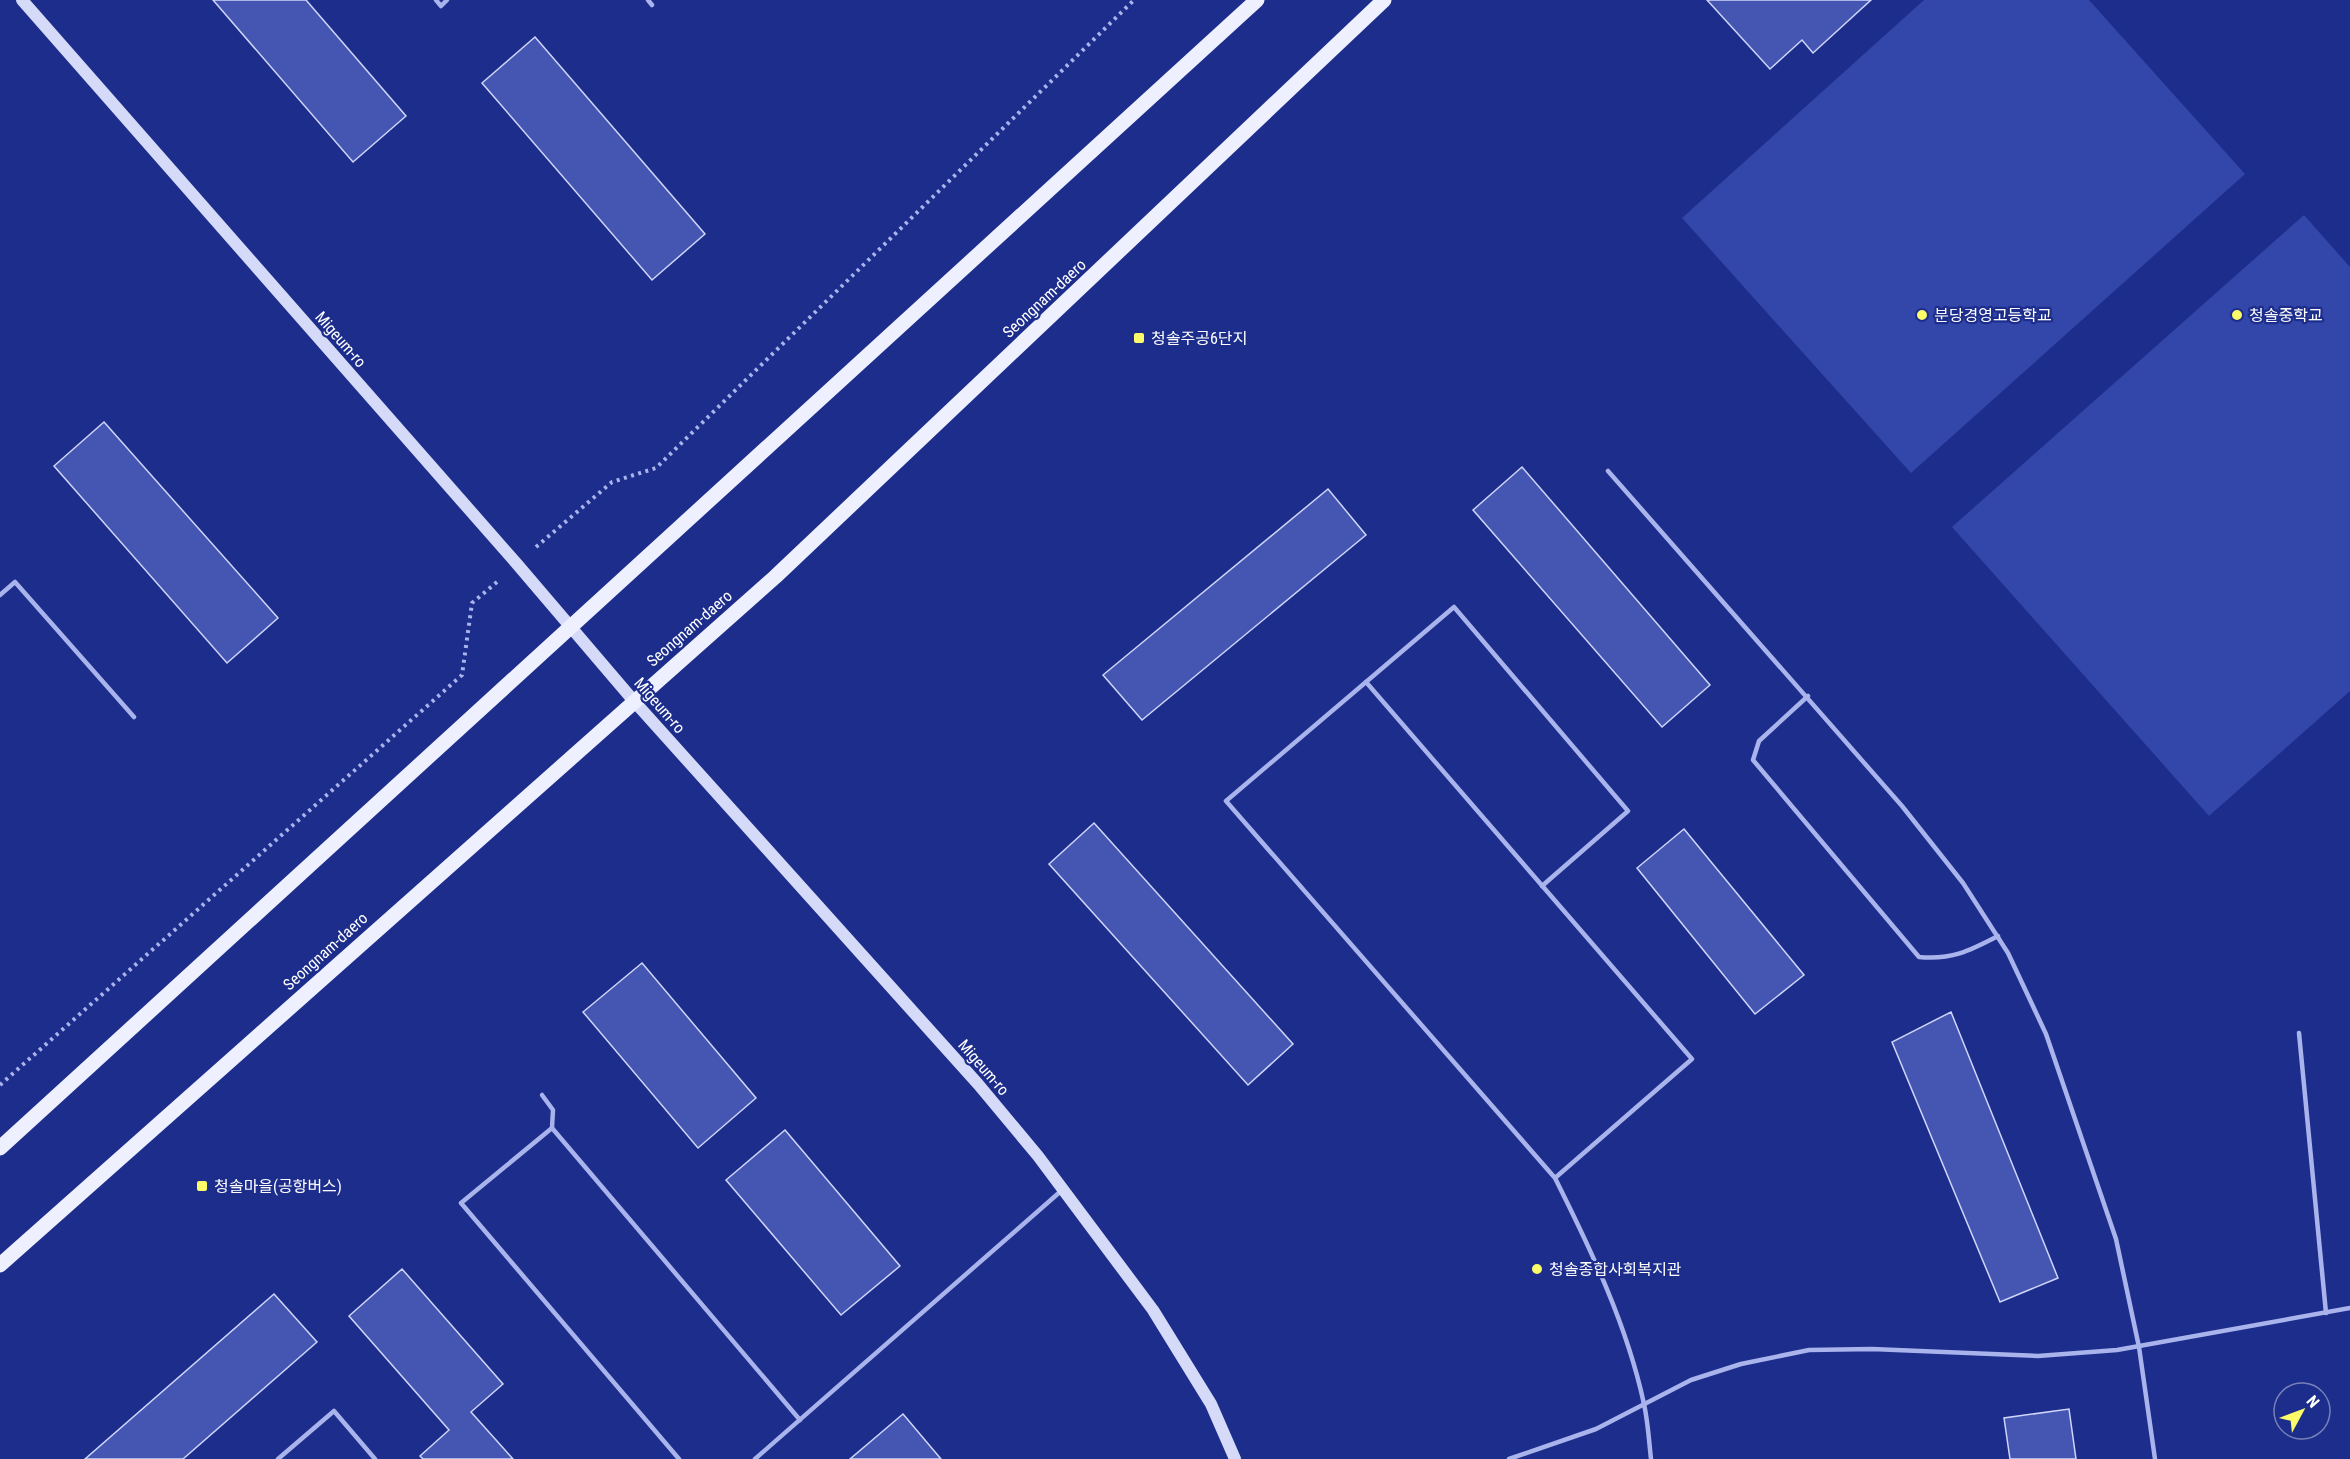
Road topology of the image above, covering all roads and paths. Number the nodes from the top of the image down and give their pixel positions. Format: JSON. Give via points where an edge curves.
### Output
{"nodes":[{"id":1,"x":22,"y":0,"type":"edge"},
{"id":2,"x":436,"y":0,"type":"edge"},
{"id":3,"x":447,"y":0,"type":"edge"},
{"id":4,"x":648,"y":0,"type":"edge"},
{"id":5,"x":1134,"y":0,"type":"edge"},
{"id":6,"x":1257,"y":0,"type":"edge"},
{"id":7,"x":1384,"y":0,"type":"edge"},
{"id":8,"x":652,"y":5,"type":"dead end"},
{"id":9,"x":1608,"y":471,"type":"dead end"},
{"id":10,"x":517,"y":564,"type":"junction"},
{"id":11,"x":0,"y":595,"type":"edge"},
{"id":12,"x":571,"y":626,"type":"junction"},
{"id":13,"x":1366,"y":682,"type":"junction"},
{"id":14,"x":1808,"y":696,"type":"junction"},
{"id":15,"x":633,"y":700,"type":"junction"},
{"id":16,"x":134,"y":717,"type":"dead end"},
{"id":17,"x":1542,"y":886,"type":"junction"},
{"id":18,"x":1998,"y":936,"type":"junction"},
{"id":19,"x":2299,"y":1033,"type":"dead end"},
{"id":20,"x":0,"y":1085,"type":"edge"},
{"id":21,"x":542,"y":1095,"type":"dead end"},
{"id":22,"x":552,"y":1128,"type":"junction"},
{"id":23,"x":0,"y":1148,"type":"edge"},
{"id":24,"x":1556,"y":1178,"type":"junction"},
{"id":25,"x":1063,"y":1189,"type":"junction"},
{"id":26,"x":0,"y":1264,"type":"edge"},
{"id":27,"x":2350,"y":1308,"type":"edge"},
{"id":28,"x":2326,"y":1313,"type":"junction"},
{"id":29,"x":2139,"y":1347,"type":"junction"},
{"id":30,"x":1644,"y":1406,"type":"junction"},
{"id":31,"x":800,"y":1419,"type":"junction"},
{"id":32,"x":278,"y":1459,"type":"edge"},
{"id":33,"x":375,"y":1459,"type":"edge"},
{"id":34,"x":679,"y":1459,"type":"edge"},
{"id":35,"x":755,"y":1459,"type":"edge"},
{"id":36,"x":1235,"y":1459,"type":"edge"},
{"id":37,"x":1509,"y":1459,"type":"edge"},
{"id":38,"x":1651,"y":1459,"type":"edge"},
{"id":39,"x":2155,"y":1459,"type":"edge"}],
"edges":[{"from":1,"to":10,"type":"main road","name":"Migeum-ro"},
{"from":2,"to":3,"type":"lane","via":[[441,6]]},
{"from":4,"to":8,"type":"lane"},
{"from":5,"to":10,"type":"path","via":[[656,468],[612,482]]},
{"from":6,"to":12,"type":"main road"},
{"from":7,"to":15,"type":"main road","name":"Seongnam-daero","via":[[775,577]]},
{"from":9,"to":14,"type":"lane"},
{"from":10,"to":12,"type":"main road","name":"Migeum-ro"},
{"from":10,"to":20,"type":"path","via":[[472,603],[462,675]]},
{"from":11,"to":16,"type":"lane","via":[[15,582]]},
{"from":12,"to":15,"type":"main road","name":"Migeum-ro"},
{"from":12,"to":23,"type":"main road"},
{"from":13,"to":17,"type":"lane"},
{"from":13,"to":17,"type":"lane","via":[[1454,607],[1462,615],[1628,811]]},
{"from":13,"to":24,"type":"lane","via":[[1226,801]]},
{"from":14,"to":18,"type":"lane","via":[[1934,845]]},
{"from":14,"to":18,"type":"lane","via":[[1759,741],[1753,760],[1919,957],[1941,959],[1966,953]]},
{"from":15,"to":25,"type":"main road","name":"Migeum-ro","via":[[978,1084]]},
{"from":15,"to":26,"type":"main road","name":"Seongnam-daero"},
{"from":17,"to":24,"type":"lane","via":[[1692,1059]]},
{"from":18,"to":29,"type":"lane","via":[[2028,991],[2066,1088],[2116,1239]]},
{"from":19,"to":28,"type":"lane"},
{"from":21,"to":22,"type":"lane","via":[[553,1110]]},
{"from":22,"to":31,"type":"lane"},
{"from":22,"to":34,"type":"lane","via":[[461,1203]]},
{"from":24,"to":30,"type":"lane","via":[[1629,1345]]},
{"from":25,"to":31,"type":"lane"},
{"from":25,"to":36,"type":"main road","name":"Migeum-ro","via":[[1153,1310],[1211,1404]]},
{"from":27,"to":28,"type":"lane"},
{"from":28,"to":29,"type":"lane"},
{"from":29,"to":30,"type":"lane","via":[[2037,1356],[1872,1348],[1809,1350],[1741,1364],[1691,1380]]},
{"from":29,"to":39,"type":"lane"},
{"from":30,"to":37,"type":"lane","via":[[1596,1429]]},
{"from":30,"to":38,"type":"lane"},
{"from":31,"to":35,"type":"lane"},
{"from":32,"to":33,"type":"lane","via":[[334,1411]]}]}
